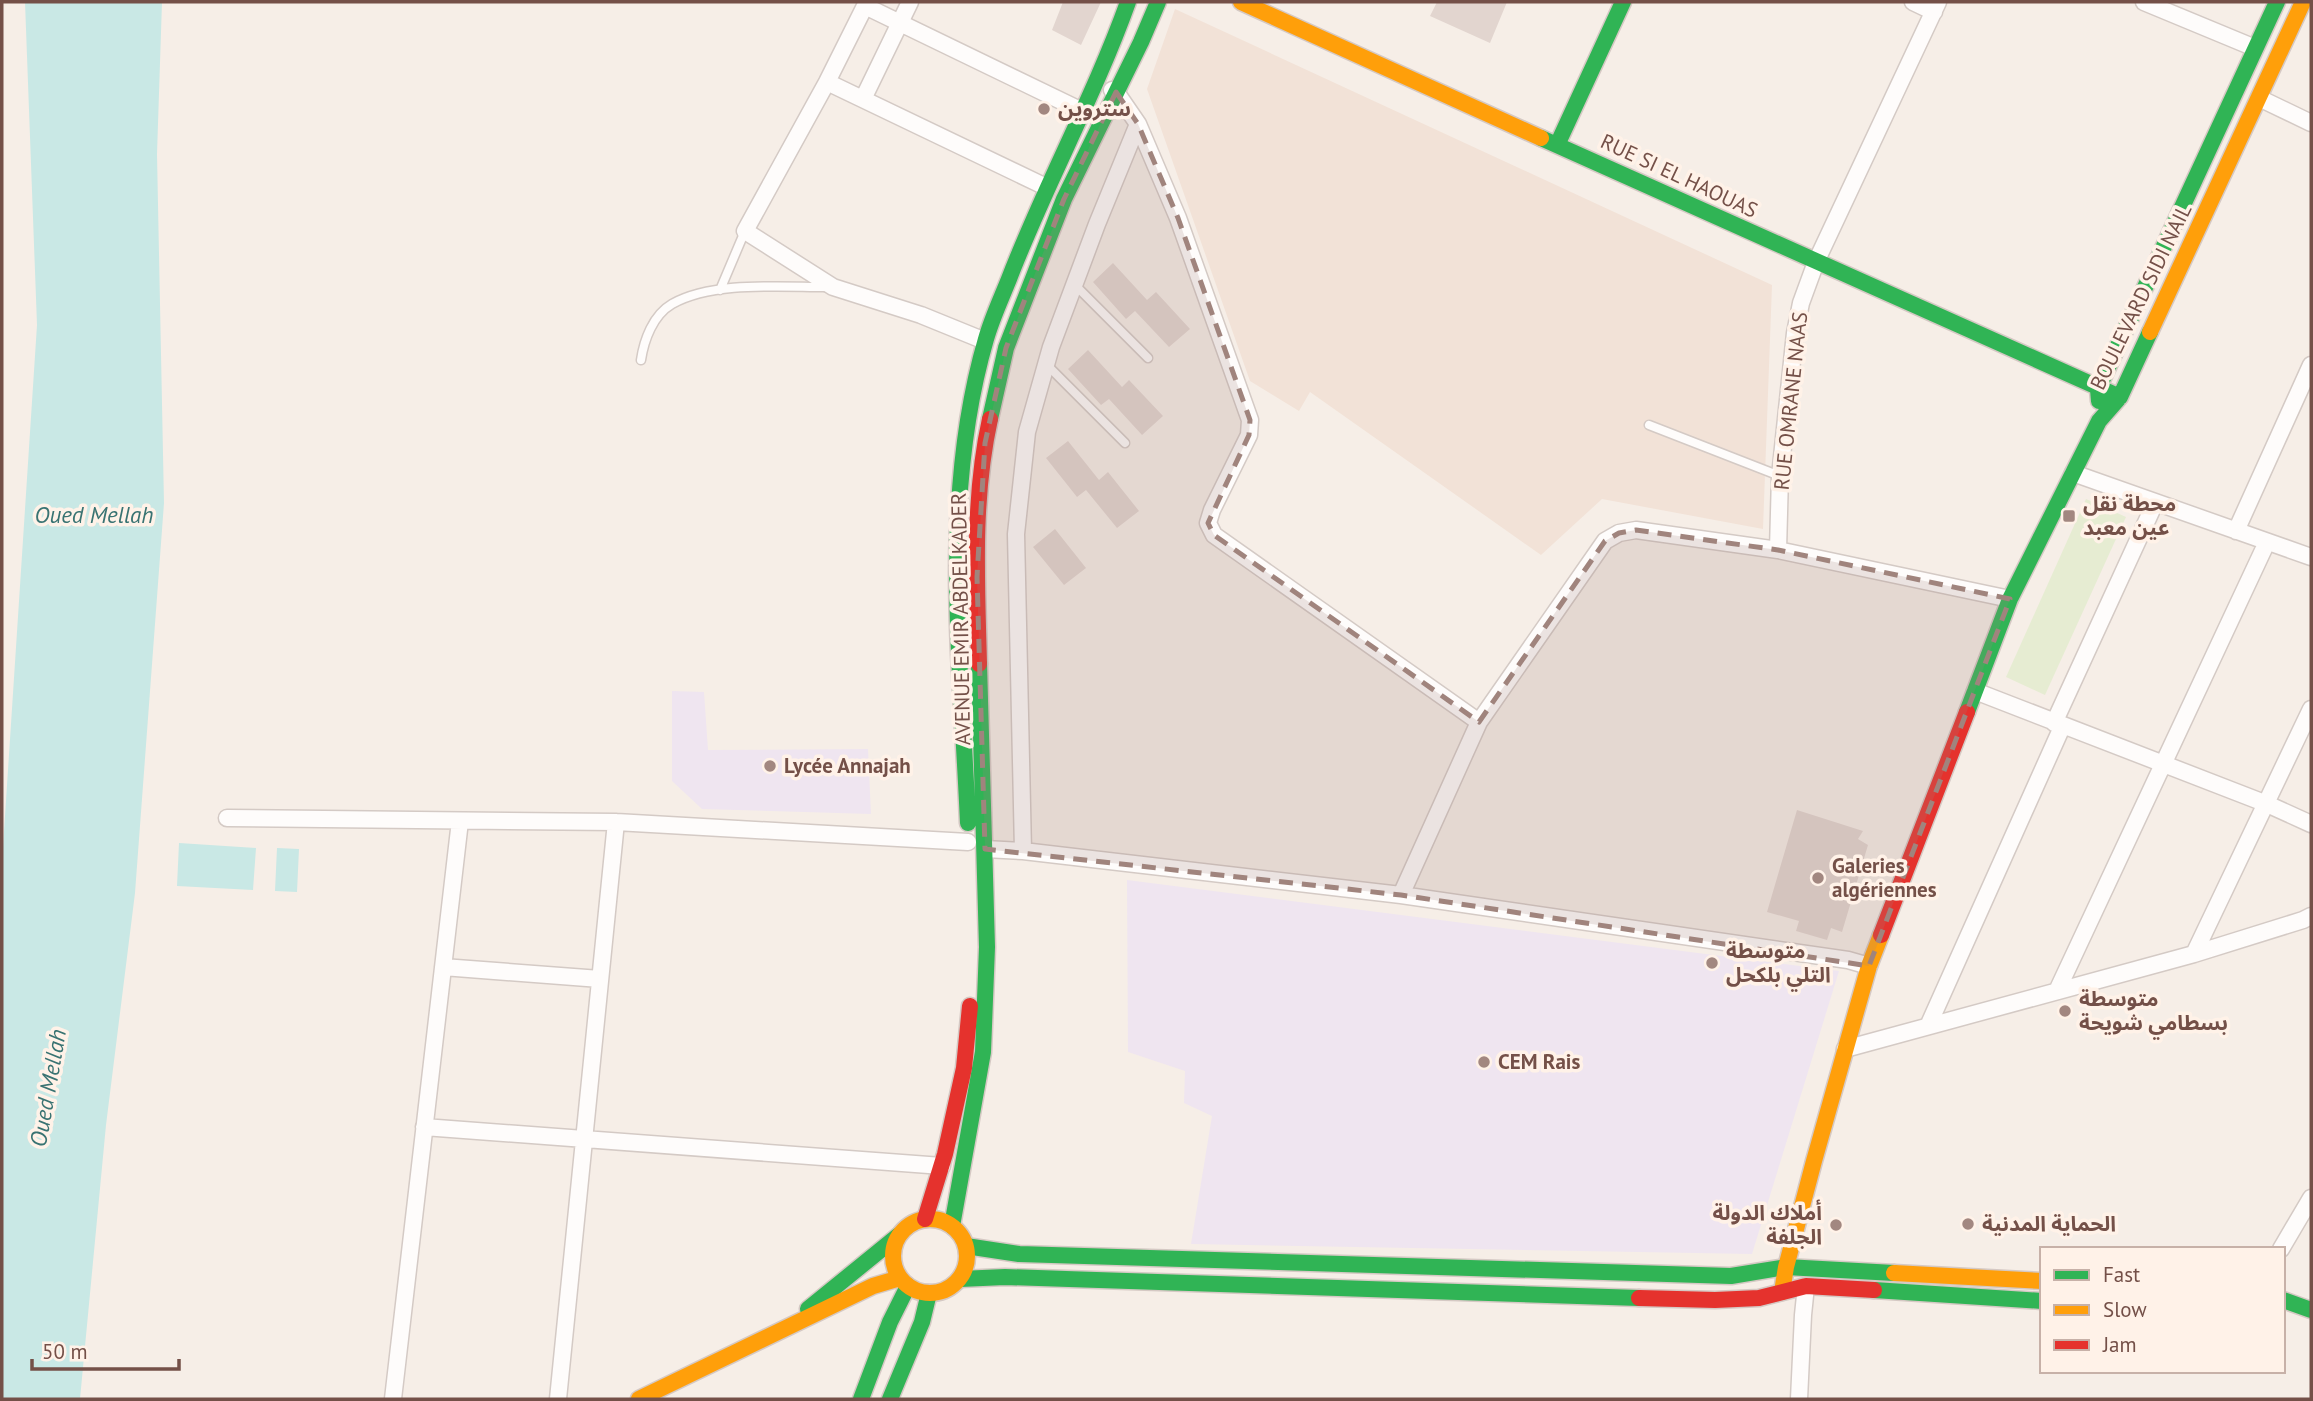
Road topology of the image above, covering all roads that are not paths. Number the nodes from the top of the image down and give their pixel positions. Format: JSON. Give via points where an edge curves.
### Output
{"nodes":[{"id":1,"x":910,"y":2,"type":"edge"},
{"id":2,"x":1128,"y":2,"type":"edge"},
{"id":3,"x":1158,"y":2,"type":"edge"},
{"id":4,"x":1241,"y":2,"type":"edge"},
{"id":5,"x":1623,"y":2,"type":"edge"},
{"id":6,"x":1913,"y":2,"type":"edge"},
{"id":7,"x":2144,"y":2,"type":"edge"},
{"id":8,"x":2277,"y":2,"type":"edge"},
{"id":9,"x":866,"y":4,"type":"edge"},
{"id":10,"x":1936,"y":7,"type":"edge"},
{"id":11,"x":2304,"y":12,"type":"edge"},
{"id":12,"x":900,"y":22,"type":"junction"},
{"id":13,"x":2255,"y":48,"type":"junction"},
{"id":14,"x":827,"y":82,"type":"junction"},
{"id":15,"x":1098,"y":82,"type":"junction"},
{"id":16,"x":1116,"y":92,"type":"junction"},
{"id":17,"x":2259,"y":98,"type":"junction"},
{"id":18,"x":863,"y":99,"type":"junction"},
{"id":19,"x":1082,"y":111,"type":"junction"},
{"id":20,"x":2311,"y":123,"type":"edge"},
{"id":21,"x":1138,"y":124,"type":"junction"},
{"id":22,"x":1558,"y":144,"type":"junction"},
{"id":23,"x":1046,"y":187,"type":"junction"},
{"id":24,"x":745,"y":231,"type":"junction"},
{"id":25,"x":1816,"y":262,"type":"junction"},
{"id":26,"x":1075,"y":285,"type":"junction"},
{"id":27,"x":833,"y":287,"type":"junction"},
{"id":28,"x":720,"y":290,"type":"junction"},
{"id":29,"x":985,"y":341,"type":"junction"},
{"id":30,"x":1148,"y":358,"type":"dead end"},
{"id":31,"x":641,"y":360,"type":"dead end"},
{"id":32,"x":1045,"y":363,"type":"junction"},
{"id":33,"x":2311,"y":365,"type":"edge"},
{"id":34,"x":2098,"y":388,"type":"junction"},
{"id":35,"x":2120,"y":397,"type":"junction"},
{"id":36,"x":2099,"y":421,"type":"junction"},
{"id":37,"x":1648,"y":425,"type":"dead end"},
{"id":38,"x":1125,"y":443,"type":"dead end"},
{"id":39,"x":2073,"y":473,"type":"junction"},
{"id":40,"x":1780,"y":476,"type":"junction"},
{"id":41,"x":2155,"y":503,"type":"junction"},
{"id":42,"x":2236,"y":531,"type":"junction"},
{"id":43,"x":2267,"y":542,"type":"junction"},
{"id":44,"x":1778,"y":550,"type":"junction"},
{"id":45,"x":2311,"y":557,"type":"edge"},
{"id":46,"x":2010,"y":599,"type":"junction"},
{"id":47,"x":1975,"y":691,"type":"junction"},
{"id":48,"x":2311,"y":709,"type":"edge"},
{"id":49,"x":1479,"y":722,"type":"junction"},
{"id":50,"x":2058,"y":725,"type":"junction"},
{"id":51,"x":2164,"y":766,"type":"junction"},
{"id":52,"x":2267,"y":804,"type":"junction"},
{"id":53,"x":227,"y":818,"type":"dead end"},
{"id":54,"x":460,"y":821,"type":"junction"},
{"id":55,"x":616,"y":822,"type":"junction"},
{"id":56,"x":2311,"y":824,"type":"edge"},
{"id":57,"x":968,"y":842,"type":"junction"},
{"id":58,"x":985,"y":849,"type":"junction"},
{"id":59,"x":1023,"y":851,"type":"junction"},
{"id":60,"x":1401,"y":895,"type":"junction"},
{"id":61,"x":2311,"y":904,"type":"edge"},
{"id":62,"x":2307,"y":918,"type":"edge"},
{"id":63,"x":2194,"y":954,"type":"junction"},
{"id":64,"x":1869,"y":966,"type":"junction"},
{"id":65,"x":443,"y":967,"type":"junction"},
{"id":66,"x":600,"y":979,"type":"junction"},
{"id":67,"x":2057,"y":991,"type":"junction"},
{"id":68,"x":1929,"y":1024,"type":"junction"},
{"id":69,"x":1845,"y":1049,"type":"junction"},
{"id":70,"x":424,"y":1127,"type":"junction"},
{"id":71,"x":584,"y":1140,"type":"junction"},
{"id":72,"x":942,"y":1166,"type":"junction"},
{"id":73,"x":2311,"y":1198,"type":"edge"},
{"id":74,"x":925,"y":1219,"type":"junction"},
{"id":75,"x":952,"y":1226,"type":"junction"},
{"id":76,"x":899,"y":1236,"type":"junction"},
{"id":77,"x":966,"y":1245,"type":"junction"},
{"id":78,"x":2282,"y":1247,"type":"edge"},
{"id":79,"x":1786,"y":1267,"type":"junction"},
{"id":80,"x":960,"y":1279,"type":"junction"},
{"id":81,"x":2040,"y":1281,"type":"edge"},
{"id":82,"x":904,"y":1282,"type":"junction"},
{"id":83,"x":1806,"y":1286,"type":"junction"},
{"id":84,"x":1782,"y":1292,"type":"junction"},
{"id":85,"x":929,"y":1293,"type":"junction"},
{"id":86,"x":2040,"y":1301,"type":"edge"},
{"id":87,"x":2286,"y":1303,"type":"edge"},
{"id":88,"x":2311,"y":1310,"type":"edge"},
{"id":89,"x":787,"y":1326,"type":"junction"},
{"id":90,"x":393,"y":1399,"type":"edge"},
{"id":91,"x":558,"y":1399,"type":"edge"},
{"id":92,"x":639,"y":1399,"type":"edge"},
{"id":93,"x":861,"y":1399,"type":"edge"},
{"id":94,"x":890,"y":1399,"type":"edge"},
{"id":95,"x":1799,"y":1399,"type":"edge"}],
"edges":[{"from":1,"to":12,"type":"street"},
{"from":2,"to":15,"type":"main road","name":"AVENUE EMIR ABDELKADER"},
{"from":3,"to":16,"type":"main road","name":"AVENUE EMIR ABDELKADER"},
{"from":4,"to":22,"type":"main road","name":"RUE SI EL HAOUAS"},
{"from":5,"to":22,"type":"main road"},
{"from":6,"to":10,"type":"street"},
{"from":7,"to":13,"type":"street"},
{"from":8,"to":13,"type":"main road","name":"BOULEVARD SIDI NAIL"},
{"from":9,"to":12,"type":"street"},
{"from":9,"to":14,"type":"street"},
{"from":10,"to":25,"type":"street","name":"RUE OMRANE NAAS"},
{"from":11,"to":17,"type":"main road","name":"BOULEVARD SIDI NAIL"},
{"from":12,"to":18,"type":"street"},
{"from":12,"to":19,"type":"street"},
{"from":13,"to":34,"type":"main road","name":"BOULEVARD SIDI NAIL"},
{"from":14,"to":18,"type":"street"},
{"from":14,"to":24,"type":"street"},
{"from":15,"to":16,"type":"street"},
{"from":15,"to":19,"type":"main road","name":"AVENUE EMIR ABDELKADER"},
{"from":16,"to":21,"type":"street"},
{"from":16,"to":58,"type":"main road","name":"AVENUE EMIR ABDELKADER","via":[[1064,199],[1006,348],[985,443],[977,577]]},
{"from":17,"to":20,"type":"street"},
{"from":17,"to":35,"type":"main road","name":"BOULEVARD SIDI NAIL"},
{"from":18,"to":23,"type":"street"},
{"from":19,"to":23,"type":"main road","name":"AVENUE EMIR ABDELKADER"},
{"from":21,"to":26,"type":"street"},
{"from":21,"to":49,"type":"street","via":[[1250,420],[1249,435],[1212,510],[1208,523],[1214,535]]},
{"from":22,"to":25,"type":"main road","name":"RUE SI EL HAOUAS"},
{"from":23,"to":29,"type":"main road","name":"AVENUE EMIR ABDELKADER"},
{"from":24,"to":27,"type":"street"},
{"from":24,"to":28,"type":"lane"},
{"from":25,"to":34,"type":"main road","name":"RUE SI EL HAOUAS"},
{"from":25,"to":40,"type":"street","name":"RUE OMRANE NAAS","via":[[1801,303]]},
{"from":26,"to":30,"type":"lane"},
{"from":26,"to":32,"type":"street"},
{"from":27,"to":28,"type":"lane"},
{"from":27,"to":29,"type":"street"},
{"from":28,"to":31,"type":"lane","via":[[670,305],[644,343]]},
{"from":29,"to":57,"type":"main road","name":"AVENUE EMIR ABDELKADER","via":[[964,443],[959,495],[959,681]]},
{"from":32,"to":38,"type":"lane"},
{"from":32,"to":59,"type":"street","via":[[1027,432],[1016,534]]},
{"from":33,"to":42,"type":"street"},
{"from":34,"to":35,"type":"main road","name":"RUE SI EL HAOUAS"},
{"from":34,"to":36,"type":"main road","name":"BOULEVARD SIDI NAIL"},
{"from":35,"to":36,"type":"main road","name":"BOULEVARD SIDI NAIL"},
{"from":36,"to":39,"type":"main road"},
{"from":37,"to":40,"type":"lane"},
{"from":39,"to":41,"type":"street"},
{"from":39,"to":46,"type":"main road"},
{"from":40,"to":44,"type":"street","name":"RUE OMRANE NAAS"},
{"from":41,"to":42,"type":"street"},
{"from":41,"to":50,"type":"street"},
{"from":42,"to":43,"type":"street"},
{"from":43,"to":45,"type":"street"},
{"from":43,"to":51,"type":"street"},
{"from":44,"to":46,"type":"street"},
{"from":44,"to":49,"type":"street","via":[[1636,530],[1605,541]]},
{"from":46,"to":47,"type":"main road"},
{"from":47,"to":50,"type":"street"},
{"from":47,"to":64,"type":"main road"},
{"from":48,"to":52,"type":"street"},
{"from":49,"to":60,"type":"street"},
{"from":50,"to":51,"type":"street"},
{"from":50,"to":68,"type":"street"},
{"from":51,"to":52,"type":"street"},
{"from":51,"to":67,"type":"street"},
{"from":52,"to":56,"type":"street"},
{"from":52,"to":63,"type":"street"},
{"from":53,"to":54,"type":"street"},
{"from":54,"to":55,"type":"street"},
{"from":54,"to":65,"type":"street"},
{"from":55,"to":57,"type":"street"},
{"from":55,"to":66,"type":"street"},
{"from":57,"to":72,"type":"main road","name":"AVENUE EMIR ABDELKADER","via":[[973,972],[964,1068]]},
{"from":58,"to":59,"type":"street"},
{"from":58,"to":75,"type":"main road","name":"AVENUE EMIR ABDELKADER","via":[[984,1052]]},
{"from":59,"to":60,"type":"street"},
{"from":60,"to":64,"type":"street"},
{"from":61,"to":62,"type":"street"},
{"from":62,"to":63,"type":"street"},
{"from":63,"to":67,"type":"street"},
{"from":64,"to":69,"type":"main road"},
{"from":65,"to":66,"type":"street"},
{"from":65,"to":70,"type":"street"},
{"from":66,"to":71,"type":"street"},
{"from":67,"to":68,"type":"street"},
{"from":68,"to":69,"type":"street"},
{"from":69,"to":79,"type":"main road"},
{"from":70,"to":71,"type":"street"},
{"from":70,"to":90,"type":"street"},
{"from":71,"to":72,"type":"street"},
{"from":71,"to":91,"type":"street"},
{"from":72,"to":74,"type":"main road","name":"AVENUE EMIR ABDELKADER"},
{"from":73,"to":78,"type":"street"},
{"from":74,"to":75,"type":"main road"},
{"from":74,"to":76,"type":"main road","via":[[906,1227]]},
{"from":75,"to":77,"type":"main road"},
{"from":76,"to":82,"type":"main road","via":[[893,1257]]},
{"from":76,"to":89,"type":"main road"},
{"from":77,"to":79,"type":"main road","via":[[1019,1254],[1731,1276]]},
{"from":77,"to":80,"type":"main road","via":[[968,1258]]},
{"from":79,"to":81,"type":"main road"},
{"from":79,"to":84,"type":"main road"},
{"from":80,"to":84,"type":"main road","via":[[1738,1301]]},
{"from":80,"to":85,"type":"main road","via":[[941,1292]]},
{"from":82,"to":85,"type":"main road"},
{"from":82,"to":89,"type":"main road","via":[[873,1286]]},
{"from":82,"to":93,"type":"main road"},
{"from":83,"to":84,"type":"main road"},
{"from":83,"to":86,"type":"main road"},
{"from":83,"to":95,"type":"street"},
{"from":85,"to":94,"type":"main road"},
{"from":87,"to":88,"type":"main road"},
{"from":89,"to":92,"type":"main road"}]}
